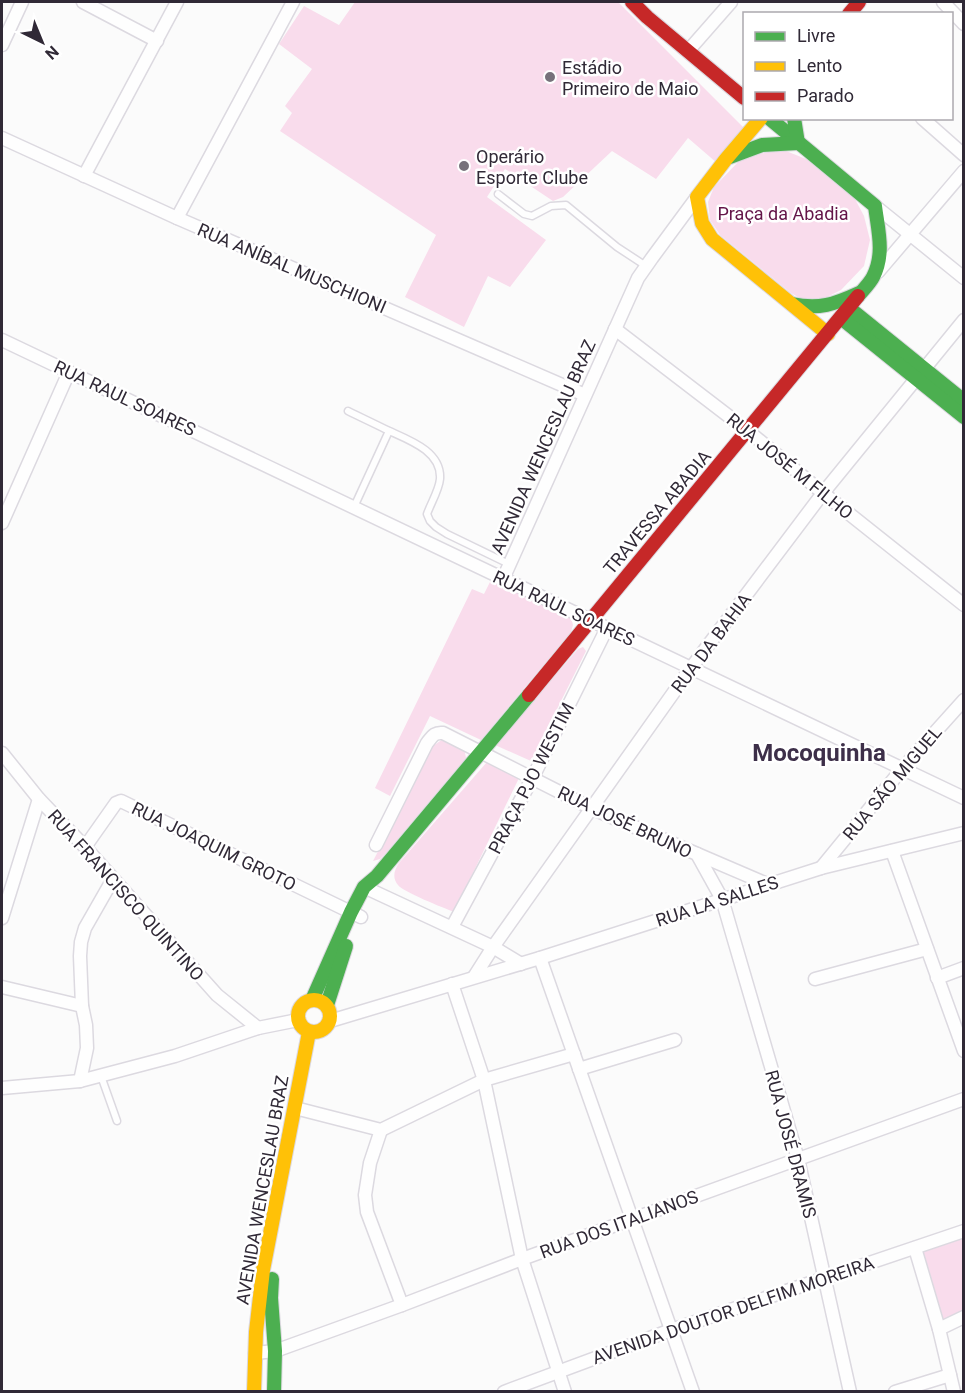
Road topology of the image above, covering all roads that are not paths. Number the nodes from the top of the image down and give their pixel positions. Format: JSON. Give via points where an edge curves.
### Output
{"nodes":[{"id":1,"x":22,"y":2,"type":"edge"},
{"id":2,"x":83,"y":2,"type":"edge"},
{"id":3,"x":177,"y":2,"type":"edge"},
{"id":4,"x":293,"y":2,"type":"edge"},
{"id":5,"x":632,"y":2,"type":"edge"},
{"id":6,"x":731,"y":2,"type":"edge"},
{"id":7,"x":157,"y":41,"type":"junction"},
{"id":8,"x":2,"y":45,"type":"edge"},
{"id":9,"x":688,"y":51,"type":"junction"},
{"id":10,"x":743,"y":97,"type":"edge"},
{"id":11,"x":759,"y":120,"type":"edge"},
{"id":12,"x":771,"y":120,"type":"edge"},
{"id":13,"x":794,"y":120,"type":"edge"},
{"id":14,"x":924,"y":120,"type":"edge"},
{"id":15,"x":2,"y":138,"type":"edge"},
{"id":16,"x":798,"y":143,"type":"junction"},
{"id":17,"x":963,"y":155,"type":"edge"},
{"id":18,"x":726,"y":159,"type":"junction"},
{"id":19,"x":963,"y":171,"type":"edge"},
{"id":20,"x":84,"y":176,"type":"junction"},
{"id":21,"x":498,"y":194,"type":"dead end"},
{"id":22,"x":697,"y":197,"type":"junction"},
{"id":23,"x":875,"y":206,"type":"junction"},
{"id":24,"x":177,"y":218,"type":"junction"},
{"id":25,"x":909,"y":234,"type":"junction"},
{"id":26,"x":646,"y":266,"type":"junction"},
{"id":27,"x":873,"y":277,"type":"junction"},
{"id":28,"x":963,"y":278,"type":"edge"},
{"id":29,"x":861,"y":291,"type":"junction"},
{"id":30,"x":791,"y":304,"type":"junction"},
{"id":31,"x":845,"y":313,"type":"junction"},
{"id":32,"x":963,"y":320,"type":"edge"},
{"id":33,"x":615,"y":329,"type":"junction"},
{"id":34,"x":828,"y":334,"type":"junction"},
{"id":35,"x":2,"y":340,"type":"edge"},
{"id":36,"x":69,"y":372,"type":"junction"},
{"id":37,"x":920,"y":374,"type":"junction"},
{"id":38,"x":585,"y":395,"type":"junction"},
{"id":39,"x":963,"y":402,"type":"edge"},
{"id":40,"x":348,"y":411,"type":"dead end"},
{"id":41,"x":963,"y":417,"type":"edge"},
{"id":42,"x":389,"y":431,"type":"junction"},
{"id":43,"x":748,"y":431,"type":"junction"},
{"id":44,"x":823,"y":493,"type":"junction"},
{"id":45,"x":354,"y":507,"type":"junction"},
{"id":46,"x":2,"y":523,"type":"edge"},
{"id":47,"x":510,"y":565,"type":"junction"},
{"id":48,"x":503,"y":579,"type":"junction"},
{"id":49,"x":963,"y":605,"type":"edge"},
{"id":50,"x":591,"y":621,"type":"junction"},
{"id":51,"x":607,"y":628,"type":"junction"},
{"id":52,"x":691,"y":668,"type":"junction"},
{"id":53,"x":963,"y":700,"type":"edge"},
{"id":54,"x":481,"y":752,"type":"junction"},
{"id":55,"x":2,"y":753,"type":"edge"},
{"id":56,"x":902,"y":769,"type":"junction"},
{"id":57,"x":533,"y":777,"type":"junction"},
{"id":58,"x":963,"y":798,"type":"edge"},
{"id":59,"x":39,"y":799,"type":"junction"},
{"id":60,"x":591,"y":808,"type":"junction"},
{"id":61,"x":963,"y":833,"type":"edge"},
{"id":62,"x":376,"y":845,"type":"dead end"},
{"id":63,"x":85,"y":847,"type":"junction"},
{"id":64,"x":892,"y":851,"type":"junction"},
{"id":65,"x":697,"y":854,"type":"junction"},
{"id":66,"x":821,"y":868,"type":"junction"},
{"id":67,"x":113,"y":879,"type":"junction"},
{"id":68,"x":767,"y":884,"type":"junction"},
{"id":69,"x":369,"y":890,"type":"junction"},
{"id":70,"x":722,"y":899,"type":"junction"},
{"id":71,"x":356,"y":914,"type":"junction"},
{"id":72,"x":2,"y":918,"type":"edge"},
{"id":73,"x":453,"y":927,"type":"junction"},
{"id":74,"x":493,"y":947,"type":"junction"},
{"id":75,"x":927,"y":949,"type":"junction"},
{"id":76,"x":540,"y":958,"type":"junction"},
{"id":77,"x":521,"y":964,"type":"junction"},
{"id":78,"x":963,"y":969,"type":"edge"},
{"id":79,"x":474,"y":977,"type":"junction"},
{"id":80,"x":937,"y":978,"type":"junction"},
{"id":81,"x":815,"y":979,"type":"dead end"},
{"id":82,"x":452,"y":984,"type":"junction"},
{"id":83,"x":2,"y":987,"type":"edge"},
{"id":84,"x":312,"y":1000,"type":"junction"},
{"id":85,"x":327,"y":1005,"type":"junction"},
{"id":86,"x":82,"y":1006,"type":"junction"},
{"id":87,"x":298,"y":1020,"type":"junction"},
{"id":88,"x":330,"y":1021,"type":"junction"},
{"id":89,"x":258,"y":1028,"type":"junction"},
{"id":90,"x":314,"y":1032,"type":"junction"},
{"id":91,"x":675,"y":1040,"type":"dead end"},
{"id":92,"x":963,"y":1051,"type":"edge"},
{"id":93,"x":574,"y":1054,"type":"junction"},
{"id":94,"x":579,"y":1069,"type":"junction"},
{"id":95,"x":100,"y":1076,"type":"junction"},
{"id":96,"x":484,"y":1080,"type":"junction"},
{"id":97,"x":80,"y":1081,"type":"junction"},
{"id":98,"x":2,"y":1088,"type":"edge"},
{"id":99,"x":963,"y":1099,"type":"edge"},
{"id":100,"x":300,"y":1109,"type":"junction"},
{"id":101,"x":117,"y":1121,"type":"dead end"},
{"id":102,"x":381,"y":1130,"type":"junction"},
{"id":103,"x":798,"y":1159,"type":"junction"},
{"id":104,"x":631,"y":1220,"type":"junction"},
{"id":105,"x":963,"y":1231,"type":"edge"},
{"id":106,"x":915,"y":1248,"type":"junction"},
{"id":107,"x":522,"y":1259,"type":"junction"},
{"id":108,"x":825,"y":1278,"type":"junction"},
{"id":109,"x":402,"y":1305,"type":"junction"},
{"id":110,"x":963,"y":1317,"type":"edge"},
{"id":111,"x":939,"y":1329,"type":"junction"},
{"id":112,"x":671,"y":1330,"type":"junction"},
{"id":113,"x":275,"y":1351,"type":"junction"},
{"id":114,"x":255,"y":1353,"type":"junction"},
{"id":115,"x":558,"y":1372,"type":"junction"},
{"id":116,"x":950,"y":1375,"type":"junction"},
{"id":117,"x":254,"y":1392,"type":"edge"},
{"id":118,"x":274,"y":1392,"type":"edge"},
{"id":119,"x":504,"y":1392,"type":"edge"},
{"id":120,"x":565,"y":1392,"type":"edge"},
{"id":121,"x":693,"y":1392,"type":"edge"},
{"id":122,"x":850,"y":1392,"type":"edge"},
{"id":123,"x":895,"y":1392,"type":"edge"},
{"id":124,"x":954,"y":1392,"type":"edge"}],
"edges":[{"from":1,"to":8,"type":"street"},
{"from":2,"to":7,"type":"street"},
{"from":3,"to":7,"type":"street"},
{"from":4,"to":24,"type":"street"},
{"from":5,"to":9,"type":"street"},
{"from":6,"to":9,"type":"street"},
{"from":7,"to":20,"type":"street"},
{"from":9,"to":10,"type":"street"},
{"from":11,"to":18,"type":"street"},
{"from":12,"to":16,"type":"street"},
{"from":13,"to":16,"type":"street"},
{"from":14,"to":17,"type":"street"},
{"from":15,"to":20,"type":"street","name":"RUA ANÍBAL MUSCHIONI"},
{"from":16,"to":18,"type":"street","via":[[762,145]]},
{"from":16,"to":23,"type":"street"},
{"from":18,"to":22,"type":"street"},
{"from":19,"to":25,"type":"street","name":"TRAVESSA ABADIA"},
{"from":20,"to":24,"type":"street","name":"RUA ANÍBAL MUSCHIONI"},
{"from":21,"to":26,"type":"lane","via":[[532,216],[551,206],[566,205]]},
{"from":22,"to":26,"type":"street","name":"AVENIDA WENCESLAU BRAZ"},
{"from":22,"to":30,"type":"street","via":[[702,223],[712,238]]},
{"from":23,"to":25,"type":"street"},
{"from":23,"to":27,"type":"street","via":[[880,256]]},
{"from":24,"to":38,"type":"street","name":"RUA ANÍBAL MUSCHIONI"},
{"from":25,"to":27,"type":"street","name":"TRAVESSA ABADIA"},
{"from":25,"to":28,"type":"street"},
{"from":26,"to":33,"type":"street","name":"AVENIDA WENCESLAU BRAZ"},
{"from":27,"to":29,"type":"street","name":"TRAVESSA ABADIA"},
{"from":29,"to":30,"type":"street","via":[[829,306],[806,308]]},
{"from":29,"to":31,"type":"street","name":"TRAVESSA ABADIA"},
{"from":30,"to":34,"type":"street"},
{"from":31,"to":34,"type":"street","name":"TRAVESSA ABADIA"},
{"from":31,"to":37,"type":"street"},
{"from":32,"to":37,"type":"street","name":"RUA DA BAHIA"},
{"from":33,"to":38,"type":"street","name":"AVENIDA WENCESLAU BRAZ"},
{"from":33,"to":43,"type":"street","name":"RUA JOSÉ M FILHO"},
{"from":34,"to":43,"type":"street","name":"TRAVESSA ABADIA"},
{"from":35,"to":36,"type":"street","name":"RUA RAUL SOARES"},
{"from":36,"to":45,"type":"street","name":"RUA RAUL SOARES"},
{"from":36,"to":46,"type":"street"},
{"from":37,"to":39,"type":"street"},
{"from":37,"to":41,"type":"street"},
{"from":37,"to":44,"type":"street","name":"RUA DA BAHIA"},
{"from":38,"to":47,"type":"street","name":"AVENIDA WENCESLAU BRAZ"},
{"from":40,"to":42,"type":"lane"},
{"from":42,"to":45,"type":"lane"},
{"from":42,"to":47,"type":"lane","via":[[426,450],[439,468],[440,480],[427,514],[430,521],[447,534]]},
{"from":43,"to":44,"type":"street","name":"RUA JOSÉ M FILHO"},
{"from":43,"to":50,"type":"street","name":"TRAVESSA ABADIA"},
{"from":44,"to":49,"type":"street","name":"RUA JOSÉ M FILHO"},
{"from":44,"to":52,"type":"street","name":"RUA DA BAHIA"},
{"from":45,"to":48,"type":"street","name":"RUA RAUL SOARES"},
{"from":47,"to":48,"type":"street","name":"AVENIDA WENCESLAU BRAZ"},
{"from":48,"to":50,"type":"street","name":"RUA RAUL SOARES"},
{"from":50,"to":51,"type":"street","name":"RUA RAUL SOARES"},
{"from":50,"to":54,"type":"street","name":"TRAVESSA ABADIA"},
{"from":51,"to":52,"type":"street","name":"RUA RAUL SOARES"},
{"from":51,"to":57,"type":"street","name":"PRAÇA PJO WESTIM"},
{"from":52,"to":56,"type":"street","name":"RUA RAUL SOARES"},
{"from":52,"to":60,"type":"street","name":"RUA DA BAHIA"},
{"from":53,"to":56,"type":"street","name":"RUA SÃO MIGUEL"},
{"from":54,"to":57,"type":"street","name":"RUA JOSÉ BRUNO"},
{"from":54,"to":62,"type":"street","name":"RUA JOSÉ BRUNO","via":[[443,733],[435,734]]},
{"from":54,"to":69,"type":"street","name":"TRAVESSA ABADIA"},
{"from":55,"to":59,"type":"street","name":"RUA FRANCISCO QUINTINO"},
{"from":56,"to":58,"type":"street","name":"RUA RAUL SOARES"},
{"from":56,"to":66,"type":"street","name":"RUA SÃO MIGUEL"},
{"from":57,"to":60,"type":"street","name":"RUA JOSÉ BRUNO"},
{"from":57,"to":73,"type":"street","name":"PRAÇA PJO WESTIM"},
{"from":59,"to":63,"type":"street","name":"RUA FRANCISCO QUINTINO"},
{"from":59,"to":72,"type":"street"},
{"from":60,"to":65,"type":"street","name":"RUA JOSÉ BRUNO"},
{"from":60,"to":74,"type":"street","name":"RUA DA BAHIA"},
{"from":61,"to":64,"type":"street","name":"RUA LA SALLES"},
{"from":63,"to":67,"type":"street","name":"RUA FRANCISCO QUINTINO"},
{"from":63,"to":71,"type":"street","name":"RUA JOAQUIM GROTO","via":[[121,801]]},
{"from":64,"to":66,"type":"street","name":"RUA LA SALLES"},
{"from":64,"to":75,"type":"street"},
{"from":65,"to":68,"type":"street"},
{"from":65,"to":70,"type":"street","name":"RUA JOSÉ BRUNO"},
{"from":66,"to":68,"type":"street","name":"RUA LA SALLES"},
{"from":67,"to":86,"type":"street","via":[[81,942]]},
{"from":67,"to":89,"type":"street","name":"RUA FRANCISCO QUINTINO","via":[[217,995]]},
{"from":68,"to":70,"type":"street","name":"RUA LA SALLES"},
{"from":69,"to":71,"type":"street","name":"TRAVESSA ABADIA"},
{"from":69,"to":73,"type":"street"},
{"from":70,"to":76,"type":"street","name":"RUA LA SALLES"},
{"from":70,"to":103,"type":"street","name":"RUA JOSÉ DRAMIS"},
{"from":71,"to":84,"type":"street"},
{"from":71,"to":85,"type":"street"},
{"from":73,"to":74,"type":"street"},
{"from":74,"to":77,"type":"street"},
{"from":74,"to":79,"type":"street","name":"RUA DA BAHIA"},
{"from":75,"to":80,"type":"street"},
{"from":75,"to":81,"type":"street"},
{"from":76,"to":77,"type":"street","name":"RUA LA SALLES"},
{"from":76,"to":93,"type":"street"},
{"from":77,"to":79,"type":"street","name":"RUA LA SALLES"},
{"from":78,"to":80,"type":"street"},
{"from":79,"to":82,"type":"street","name":"RUA LA SALLES"},
{"from":80,"to":92,"type":"street"},
{"from":82,"to":88,"type":"street","name":"RUA LA SALLES"},
{"from":82,"to":96,"type":"street"},
{"from":83,"to":86,"type":"street"},
{"from":84,"to":85,"type":"street"},
{"from":84,"to":87,"type":"street","via":[[299,1010]]},
{"from":85,"to":88,"type":"street"},
{"from":86,"to":97,"type":"street","via":[[87,1048]]},
{"from":87,"to":89,"type":"street"},
{"from":87,"to":90,"type":"street"},
{"from":88,"to":90,"type":"street","via":[[324,1030]]},
{"from":89,"to":95,"type":"street"},
{"from":90,"to":100,"type":"street","name":"AVENIDA WENCESLAU BRAZ"},
{"from":91,"to":94,"type":"street"},
{"from":93,"to":94,"type":"street"},
{"from":93,"to":96,"type":"street"},
{"from":94,"to":104,"type":"street"},
{"from":95,"to":97,"type":"street"},
{"from":95,"to":101,"type":"lane"},
{"from":96,"to":102,"type":"street"},
{"from":96,"to":107,"type":"street"},
{"from":97,"to":98,"type":"street"},
{"from":99,"to":103,"type":"street","name":"RUA DOS ITALIANOS"},
{"from":100,"to":102,"type":"street"},
{"from":100,"to":113,"type":"street","name":"AVENIDA WENCESLAU BRAZ","via":[[272,1272]]},
{"from":100,"to":114,"type":"street","name":"AVENIDA WENCESLAU BRAZ","via":[[263,1270]]},
{"from":102,"to":109,"type":"street","via":[[365,1195]]},
{"from":103,"to":104,"type":"street","name":"RUA DOS ITALIANOS"},
{"from":103,"to":108,"type":"street","name":"RUA JOSÉ DRAMIS"},
{"from":104,"to":107,"type":"street","name":"RUA DOS ITALIANOS"},
{"from":104,"to":112,"type":"street"},
{"from":105,"to":106,"type":"street","name":"AVENIDA DOUTOR DELFIM MOREIRA"},
{"from":106,"to":108,"type":"street","name":"AVENIDA DOUTOR DELFIM MOREIRA"},
{"from":106,"to":111,"type":"street"},
{"from":107,"to":109,"type":"street","name":"RUA DOS ITALIANOS"},
{"from":107,"to":115,"type":"street"},
{"from":108,"to":112,"type":"street","name":"AVENIDA DOUTOR DELFIM MOREIRA"},
{"from":108,"to":122,"type":"street","name":"RUA JOSÉ DRAMIS"},
{"from":109,"to":113,"type":"street","name":"RUA DOS ITALIANOS"},
{"from":110,"to":111,"type":"street"},
{"from":111,"to":116,"type":"street"},
{"from":112,"to":115,"type":"street","name":"AVENIDA DOUTOR DELFIM MOREIRA"},
{"from":112,"to":121,"type":"street"},
{"from":113,"to":114,"type":"street","name":"RUA DOS ITALIANOS"},
{"from":113,"to":118,"type":"street","name":"AVENIDA WENCESLAU BRAZ"},
{"from":114,"to":117,"type":"street","name":"AVENIDA WENCESLAU BRAZ"},
{"from":115,"to":119,"type":"street","name":"AVENIDA DOUTOR DELFIM MOREIRA"},
{"from":115,"to":120,"type":"street"},
{"from":116,"to":123,"type":"street"},
{"from":116,"to":124,"type":"street"}]}
